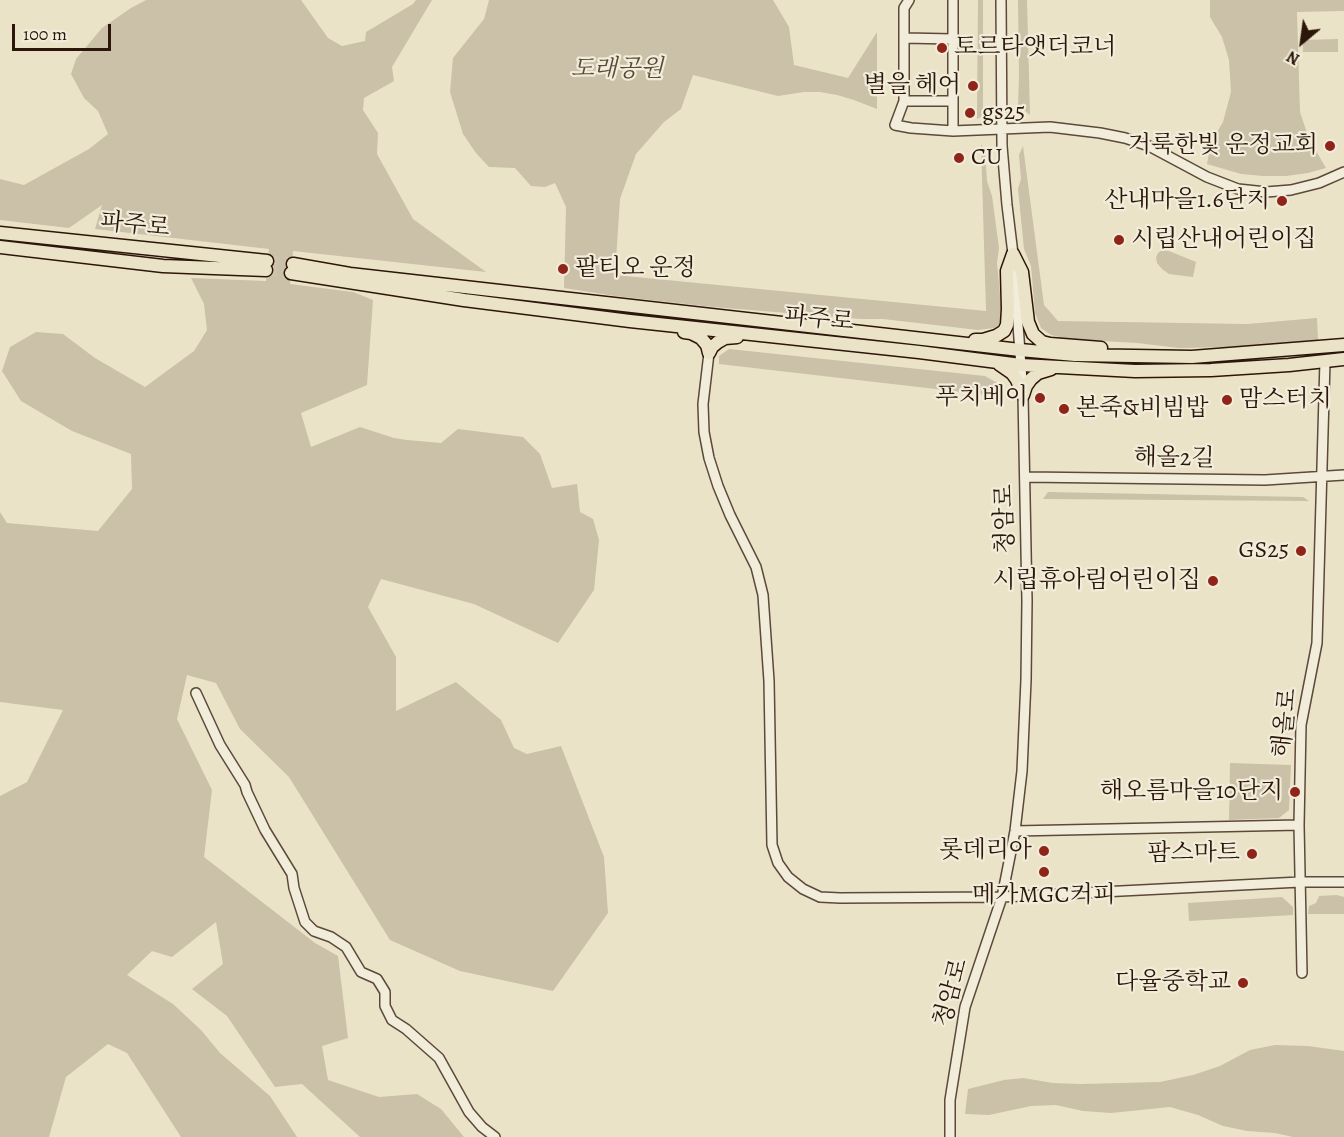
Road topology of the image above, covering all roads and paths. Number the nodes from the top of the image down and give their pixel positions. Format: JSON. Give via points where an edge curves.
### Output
{"nodes":[{"id":1,"x":909,"y":0,"type":"edge"},
{"id":2,"x":953,"y":0,"type":"edge"},
{"id":3,"x":1002,"y":0,"type":"edge"},
{"id":4,"x":904,"y":38,"type":"junction"},
{"id":5,"x":952,"y":39,"type":"junction"},
{"id":6,"x":904,"y":101,"type":"junction"},
{"id":7,"x":953,"y":101,"type":"junction"},
{"id":8,"x":1001,"y":129,"type":"junction"},
{"id":9,"x":953,"y":131,"type":"junction"},
{"id":10,"x":1344,"y":172,"type":"edge"},
{"id":11,"x":0,"y":233,"type":"edge"},
{"id":12,"x":0,"y":247,"type":"edge"},
{"id":13,"x":1013,"y":254,"type":"junction"},
{"id":14,"x":640,"y":322,"type":"junction"},
{"id":15,"x":881,"y":334,"type":"junction"},
{"id":16,"x":761,"y":335,"type":"junction"},
{"id":17,"x":1344,"y":345,"type":"edge"},
{"id":18,"x":1020,"y":350,"type":"junction"},
{"id":19,"x":709,"y":353,"type":"junction"},
{"id":20,"x":1161,"y":356,"type":"junction"},
{"id":21,"x":1344,"y":359,"type":"edge"},
{"id":22,"x":986,"y":360,"type":"junction"},
{"id":23,"x":1325,"y":361,"type":"junction"},
{"id":24,"x":1021,"y":364,"type":"junction"},
{"id":25,"x":1061,"y":367,"type":"junction"},
{"id":26,"x":1023,"y":395,"type":"junction"},
{"id":27,"x":1344,"y":475,"type":"edge"},
{"id":28,"x":1025,"y":477,"type":"junction"},
{"id":29,"x":1322,"y":477,"type":"junction"},
{"id":30,"x":196,"y":693,"type":"dead end"},
{"id":31,"x":1299,"y":825,"type":"junction"},
{"id":32,"x":1015,"y":831,"type":"junction"},
{"id":33,"x":1300,"y":882,"type":"junction"},
{"id":34,"x":1344,"y":882,"type":"edge"},
{"id":35,"x":1002,"y":897,"type":"junction"},
{"id":36,"x":1302,"y":973,"type":"dead end"},
{"id":37,"x":495,"y":1137,"type":"edge"},
{"id":38,"x":950,"y":1137,"type":"edge"}],
"edges":[{"from":1,"to":4,"type":"street","via":[[904,8]]},
{"from":2,"to":5,"type":"street"},
{"from":3,"to":8,"type":"street","name":"청암로"},
{"from":4,"to":5,"type":"street"},
{"from":4,"to":6,"type":"street"},
{"from":5,"to":7,"type":"street"},
{"from":6,"to":7,"type":"street"},
{"from":6,"to":9,"type":"street","via":[[895,125]]},
{"from":7,"to":9,"type":"street"},
{"from":8,"to":9,"type":"street"},
{"from":8,"to":10,"type":"street","via":[[1050,127],[1125,138],[1238,189],[1291,190]]},
{"from":8,"to":13,"type":"street","name":"청암로"},
{"from":11,"to":12,"type":"main road","name":"파주로","via":[[266,266],[163,266]]},
{"from":13,"to":15,"type":"main road","via":[[1007,272],[1007,325],[996,336],[983,340]]},
{"from":13,"to":18,"type":"street","name":"청암로"},
{"from":13,"to":20,"type":"main road","via":[[1022,272],[1028,322],[1042,342]]},
{"from":14,"to":15,"type":"main road","name":"파주로","via":[[464,300],[292,268]]},
{"from":14,"to":16,"type":"main road","name":"파주로"},
{"from":14,"to":19,"type":"main road","via":[[691,333],[701,338]]},
{"from":15,"to":18,"type":"main road","name":"파주로"},
{"from":16,"to":19,"type":"main road","via":[[725,338]]},
{"from":16,"to":22,"type":"main road","name":"파주로"},
{"from":17,"to":20,"type":"main road","name":"파주로"},
{"from":18,"to":20,"type":"main road","name":"파주로"},
{"from":18,"to":24,"type":"street","name":"청암로"},
{"from":19,"to":35,"type":"street","via":[[703,404],[709,458],[730,515],[756,567],[763,595],[772,845],[778,863],[802,889],[820,897]]},
{"from":21,"to":23,"type":"main road","name":"파주로"},
{"from":22,"to":24,"type":"main road","name":"파주로"},
{"from":22,"to":26,"type":"main road","via":[[1012,373]]},
{"from":23,"to":25,"type":"main road","name":"파주로","via":[[1211,370]]},
{"from":23,"to":29,"type":"street","name":"해올로"},
{"from":24,"to":25,"type":"main road","name":"파주로"},
{"from":24,"to":26,"type":"street","name":"청암로"},
{"from":25,"to":26,"type":"main road","via":[[1038,373],[1030,379]]},
{"from":26,"to":28,"type":"street","name":"청암로"},
{"from":27,"to":29,"type":"street","name":"해올2길"},
{"from":28,"to":29,"type":"street","name":"해올2길","via":[[1265,480]]},
{"from":28,"to":32,"type":"street","name":"청암로","via":[[1026,680]]},
{"from":29,"to":31,"type":"street","name":"해올로","via":[[1317,643],[1301,724]]},
{"from":30,"to":37,"type":"street","via":[[265,830],[292,874],[305,922],[346,947],[361,972],[377,979],[385,992],[385,1006],[392,1020],[439,1058],[469,1112]]},
{"from":31,"to":32,"type":"street"},
{"from":31,"to":33,"type":"street","name":"해올로"},
{"from":32,"to":35,"type":"street","name":"청암로"},
{"from":33,"to":34,"type":"street"},
{"from":33,"to":35,"type":"street"},
{"from":33,"to":36,"type":"street","name":"해올로"},
{"from":35,"to":38,"type":"street","name":"청암로","via":[[965,1007],[950,1100]]}]}
